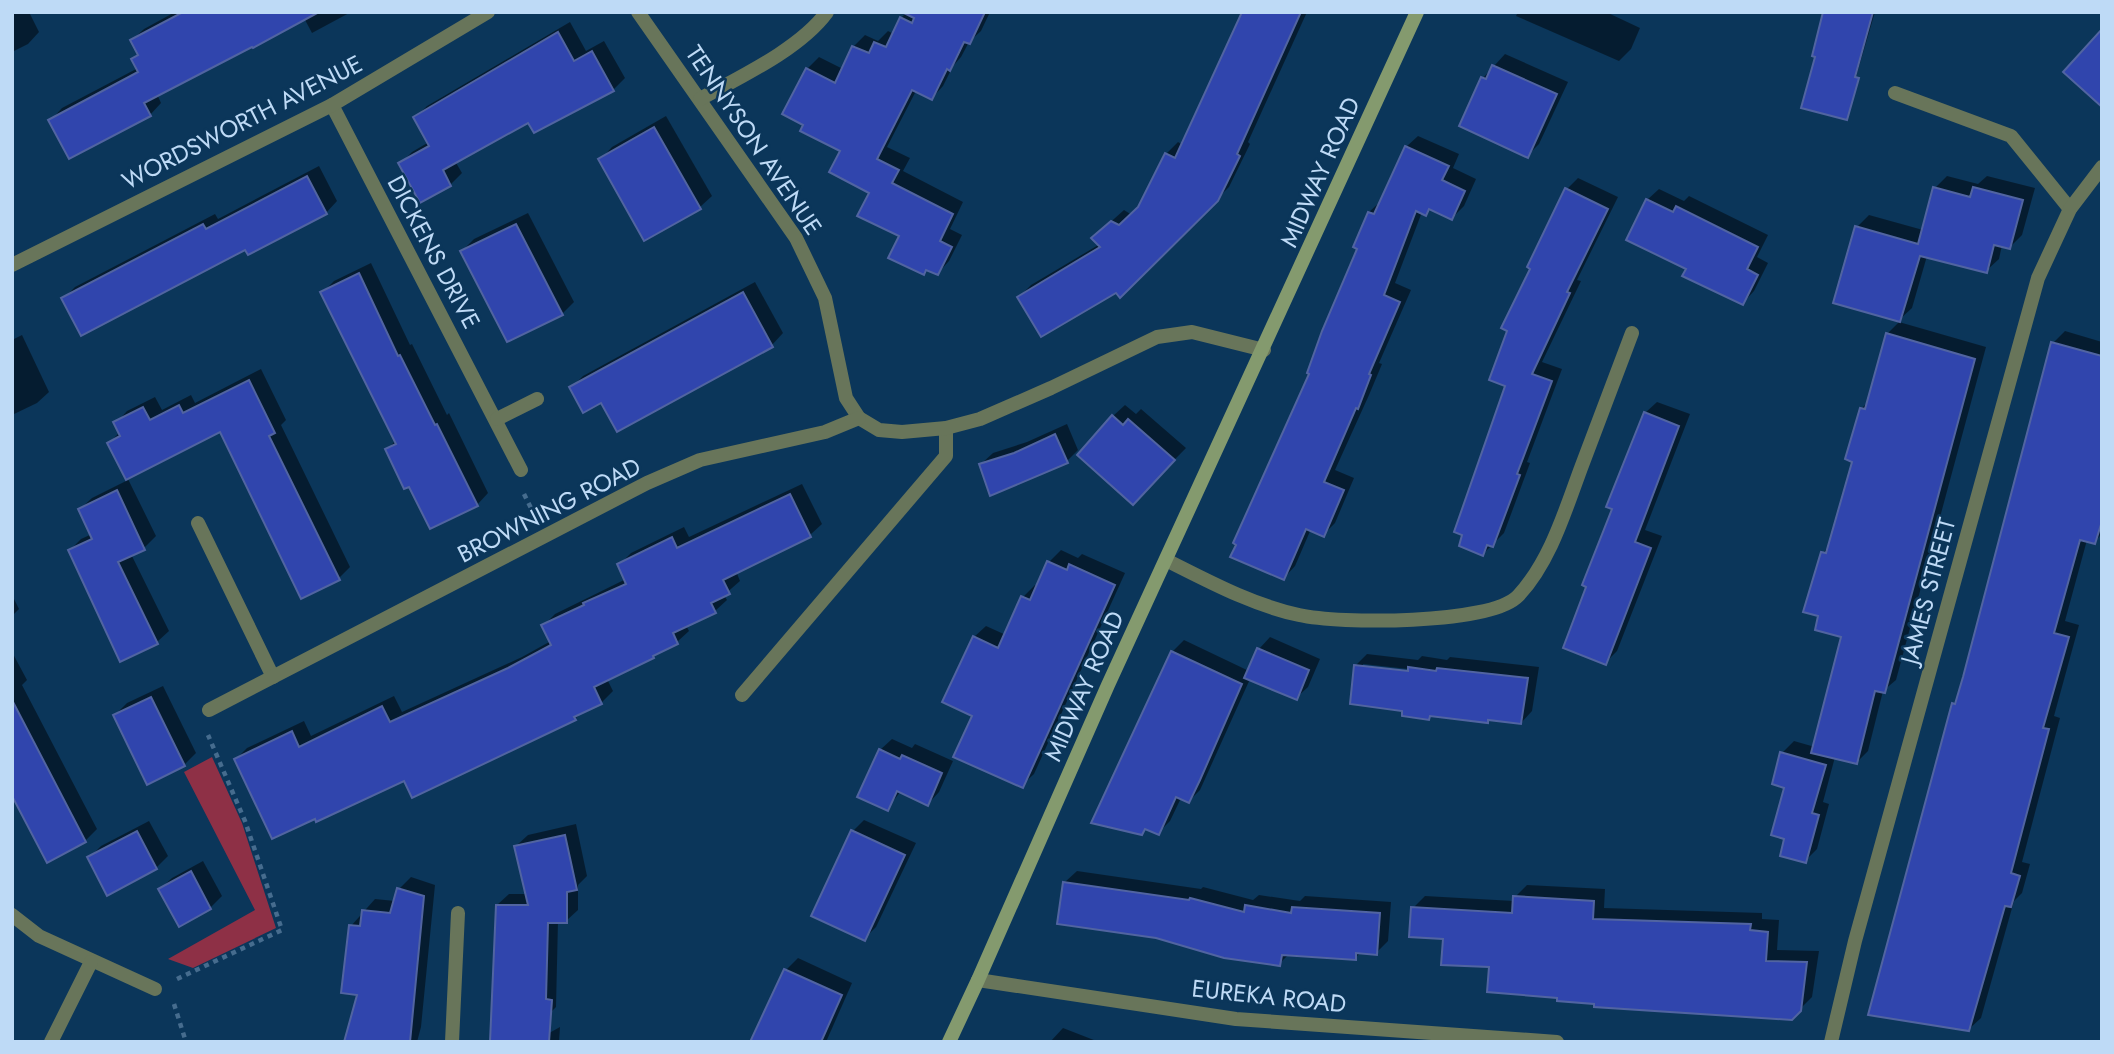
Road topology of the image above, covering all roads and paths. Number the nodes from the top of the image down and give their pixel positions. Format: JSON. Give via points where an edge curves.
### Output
{"nodes":[{"id":1,"x":488,"y":12,"type":"edge"},
{"id":2,"x":638,"y":12,"type":"edge"},
{"id":3,"x":827,"y":12,"type":"edge"},
{"id":4,"x":1417,"y":12,"type":"edge"},
{"id":5,"x":1895,"y":93,"type":"dead end"},
{"id":6,"x":700,"y":99,"type":"junction"},
{"id":7,"x":332,"y":105,"type":"junction"},
{"id":8,"x":2102,"y":167,"type":"edge"},
{"id":9,"x":2070,"y":209,"type":"junction"},
{"id":10,"x":12,"y":265,"type":"edge"},
{"id":11,"x":1632,"y":333,"type":"dead end"},
{"id":12,"x":1264,"y":350,"type":"junction"},
{"id":13,"x":537,"y":399,"type":"dead end"},
{"id":14,"x":859,"y":418,"type":"junction"},
{"id":15,"x":496,"y":419,"type":"junction"},
{"id":16,"x":946,"y":428,"type":"junction"},
{"id":17,"x":521,"y":470,"type":"joint"},
{"id":18,"x":198,"y":523,"type":"dead end"},
{"id":19,"x":546,"y":537,"type":"junction"},
{"id":20,"x":1166,"y":561,"type":"junction"},
{"id":21,"x":273,"y":677,"type":"junction"},
{"id":22,"x":742,"y":695,"type":"dead end"},
{"id":23,"x":209,"y":710,"type":"joint"},
{"id":24,"x":458,"y":913,"type":"dead end"},
{"id":25,"x":12,"y":915,"type":"edge"},
{"id":26,"x":91,"y":962,"type":"junction"},
{"id":27,"x":978,"y":980,"type":"junction"},
{"id":28,"x":161,"y":986,"type":"junction"},
{"id":29,"x":51,"y":1042,"type":"edge"},
{"id":30,"x":186,"y":1042,"type":"edge"},
{"id":31,"x":453,"y":1042,"type":"edge"},
{"id":32,"x":949,"y":1042,"type":"edge"},
{"id":33,"x":1557,"y":1042,"type":"edge"},
{"id":34,"x":1831,"y":1042,"type":"edge"}],
"edges":[{"from":1,"to":7,"type":"street","name":"WORDSWORTH AVENUE"},
{"from":2,"to":6,"type":"street","name":"TENNYSON AVENUE"},
{"from":3,"to":6,"type":"street","via":[[770,61]]},
{"from":4,"to":12,"type":"main road","name":"MIDWAY ROAD"},
{"from":5,"to":9,"type":"street","via":[[2011,136]]},
{"from":6,"to":14,"type":"street","name":"TENNYSON AVENUE","via":[[796,239],[825,298],[846,398]]},
{"from":7,"to":10,"type":"street","name":"WORDSWORTH AVENUE"},
{"from":7,"to":15,"type":"street","name":"DICKENS DRIVE"},
{"from":8,"to":9,"type":"street","name":"JAMES STREET"},
{"from":9,"to":34,"type":"street","name":"JAMES STREET","via":[[2038,278]]},
{"from":11,"to":20,"type":"street","via":[[1538,571],[1515,599],[1478,613],[1422,620],[1299,615],[1241,597]]},
{"from":12,"to":16,"type":"street","via":[[1192,332],[1157,337],[980,419]]},
{"from":12,"to":20,"type":"main road","name":"MIDWAY ROAD"},
{"from":13,"to":15,"type":"street"},
{"from":14,"to":16,"type":"street","via":[[879,430]]},
{"from":14,"to":19,"type":"street","name":"BROWNING ROAD","via":[[825,432],[700,460]]},
{"from":15,"to":17,"type":"street","name":"DICKENS DRIVE"},
{"from":16,"to":22,"type":"street","via":[[946,456]]},
{"from":17,"to":19,"type":"path","via":[[519,483]]},
{"from":18,"to":21,"type":"street"},
{"from":19,"to":21,"type":"street","name":"BROWNING ROAD"},
{"from":20,"to":27,"type":"main road","name":"MIDWAY ROAD"},
{"from":21,"to":23,"type":"street","name":"BROWNING ROAD"},
{"from":23,"to":28,"type":"path","via":[[208,734],[245,821],[282,930]]},
{"from":24,"to":31,"type":"street"},
{"from":25,"to":26,"type":"street","via":[[39,936]]},
{"from":26,"to":28,"type":"street"},
{"from":26,"to":29,"type":"street"},
{"from":27,"to":32,"type":"main road","name":"MIDWAY ROAD"},
{"from":27,"to":33,"type":"street","name":"EUREKA ROAD","via":[[1237,1019]]},
{"from":28,"to":30,"type":"path"}]}
